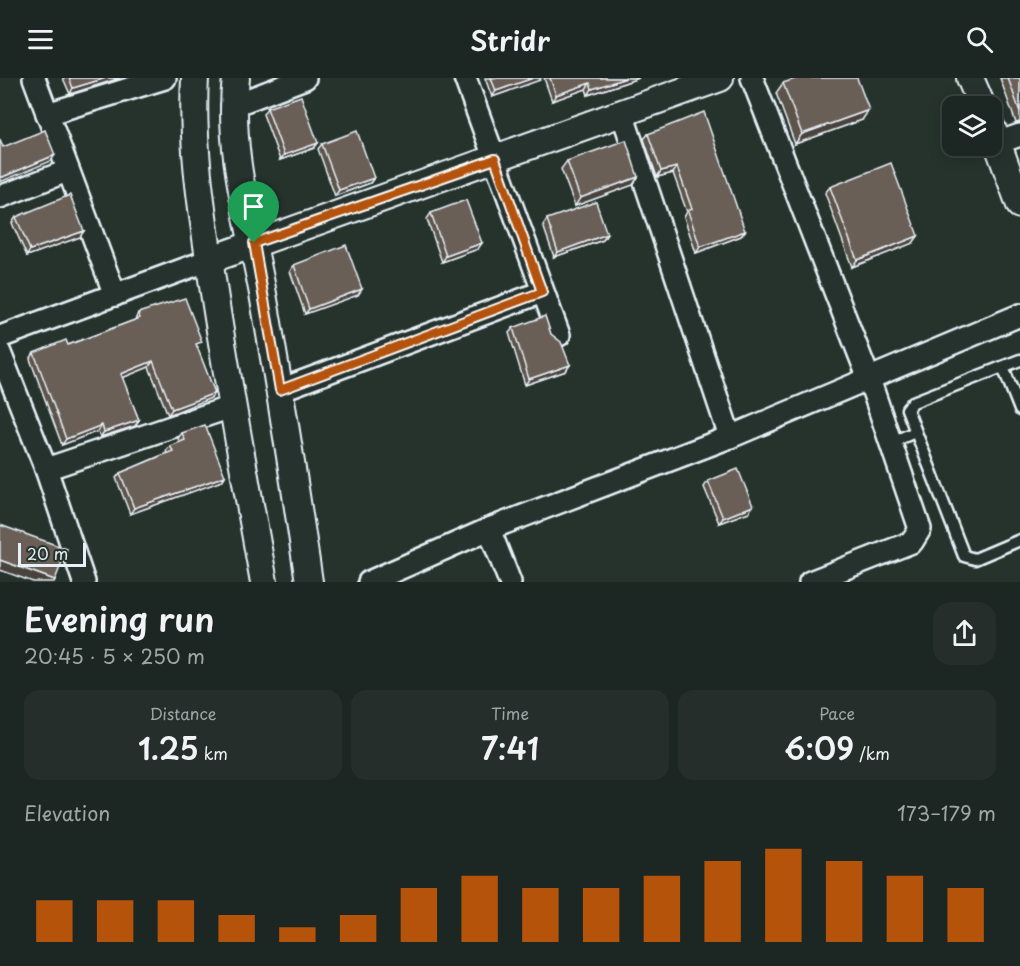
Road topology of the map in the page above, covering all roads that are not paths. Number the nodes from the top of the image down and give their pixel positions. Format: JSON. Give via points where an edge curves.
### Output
{"nodes":[{"id":1,"x":34,"y":78,"type":"edge"},
{"id":2,"x":165,"y":78,"type":"edge"},
{"id":3,"x":195,"y":78,"type":"edge"},
{"id":4,"x":236,"y":78,"type":"edge"},
{"id":5,"x":305,"y":78,"type":"edge"},
{"id":6,"x":465,"y":78,"type":"edge"},
{"id":7,"x":720,"y":78,"type":"edge"},
{"id":8,"x":752,"y":78,"type":"edge"},
{"id":9,"x":970,"y":78,"type":"edge"},
{"id":10,"x":978,"y":96,"type":"edge"},
{"id":11,"x":232,"y":106,"type":"junction"},
{"id":12,"x":622,"y":113,"type":"junction"},
{"id":13,"x":47,"y":114,"type":"junction"},
{"id":14,"x":1003,"y":135,"type":"edge"},
{"id":15,"x":495,"y":159,"type":"junction"},
{"id":16,"x":67,"y":171,"type":"junction"},
{"id":17,"x":0,"y":197,"type":"edge"},
{"id":18,"x":1020,"y":205,"type":"edge"},
{"id":19,"x":254,"y":243,"type":"junction"},
{"id":20,"x":209,"y":260,"type":"junction"},
{"id":21,"x":542,"y":292,"type":"junction"},
{"id":22,"x":115,"y":295,"type":"junction"},
{"id":23,"x":1020,"y":315,"type":"edge"},
{"id":24,"x":559,"y":335,"type":"dead end"},
{"id":25,"x":0,"y":337,"type":"edge"},
{"id":26,"x":0,"y":353,"type":"edge"},
{"id":27,"x":1020,"y":360,"type":"edge"},
{"id":28,"x":1003,"y":367,"type":"junction"},
{"id":29,"x":869,"y":379,"type":"junction"},
{"id":30,"x":280,"y":390,"type":"junction"},
{"id":31,"x":231,"y":407,"type":"junction"},
{"id":32,"x":1020,"y":410,"type":"edge"},
{"id":33,"x":915,"y":432,"type":"junction"},
{"id":34,"x":730,"y":437,"type":"junction"},
{"id":35,"x":890,"y":443,"type":"junction"},
{"id":36,"x":46,"y":469,"type":"junction"},
{"id":37,"x":489,"y":529,"type":"junction"},
{"id":38,"x":1020,"y":540,"type":"edge"},
{"id":39,"x":84,"y":582,"type":"edge"},
{"id":40,"x":264,"y":582,"type":"edge"},
{"id":41,"x":309,"y":582,"type":"edge"},
{"id":42,"x":369,"y":582,"type":"edge"},
{"id":43,"x":510,"y":582,"type":"edge"},
{"id":44,"x":810,"y":582,"type":"edge"}],
"edges":[{"from":1,"to":13,"type":"street"},
{"from":2,"to":13,"type":"street"},
{"from":3,"to":20,"type":"street","via":[[192,125]]},
{"from":4,"to":11,"type":"street"},
{"from":5,"to":11,"type":"street"},
{"from":6,"to":15,"type":"street"},
{"from":7,"to":12,"type":"street"},
{"from":8,"to":29,"type":"street"},
{"from":9,"to":10,"type":"street"},
{"from":11,"to":19,"type":"street","via":[[240,177]]},
{"from":12,"to":15,"type":"street"},
{"from":12,"to":34,"type":"street"},
{"from":13,"to":16,"type":"street"},
{"from":14,"to":18,"type":"street"},
{"from":15,"to":19,"type":"street"},
{"from":15,"to":21,"type":"street"},
{"from":16,"to":17,"type":"street"},
{"from":16,"to":22,"type":"street"},
{"from":19,"to":20,"type":"street"},
{"from":19,"to":30,"type":"street"},
{"from":20,"to":22,"type":"street"},
{"from":20,"to":31,"type":"street"},
{"from":21,"to":24,"type":"street"},
{"from":21,"to":30,"type":"street"},
{"from":22,"to":25,"type":"street"},
{"from":23,"to":29,"type":"street"},
{"from":26,"to":36,"type":"street"},
{"from":27,"to":28,"type":"lane"},
{"from":28,"to":32,"type":"lane"},
{"from":28,"to":33,"type":"lane","via":[[909,405]]},
{"from":29,"to":34,"type":"street"},
{"from":29,"to":35,"type":"street"},
{"from":30,"to":41,"type":"street"},
{"from":31,"to":36,"type":"street"},
{"from":31,"to":40,"type":"street"},
{"from":33,"to":35,"type":"lane"},
{"from":33,"to":38,"type":"lane","via":[[964,556],[975,559]]},
{"from":34,"to":37,"type":"street"},
{"from":35,"to":44,"type":"street","via":[[920,523],[919,535],[912,542]]},
{"from":36,"to":39,"type":"street"},
{"from":37,"to":42,"type":"street"},
{"from":37,"to":43,"type":"street"}]}
